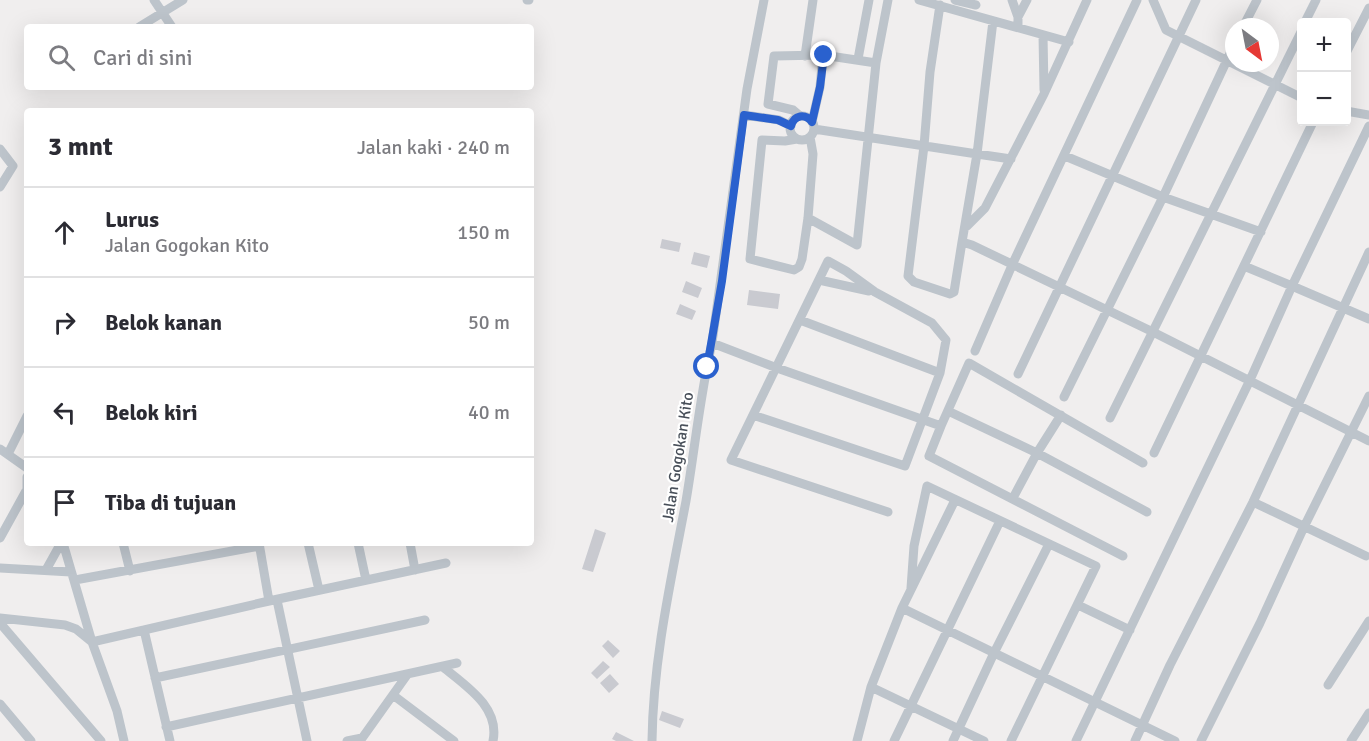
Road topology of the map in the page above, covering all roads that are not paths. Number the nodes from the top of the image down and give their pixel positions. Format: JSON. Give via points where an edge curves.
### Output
{"nodes":[{"id":1,"x":154,"y":0,"type":"edge"},
{"id":2,"x":183,"y":0,"type":"edge"},
{"id":3,"x":764,"y":0,"type":"edge"},
{"id":4,"x":813,"y":0,"type":"edge"},
{"id":5,"x":868,"y":0,"type":"edge"},
{"id":6,"x":888,"y":0,"type":"edge"},
{"id":7,"x":919,"y":0,"type":"edge"},
{"id":8,"x":955,"y":0,"type":"edge"},
{"id":9,"x":975,"y":0,"type":"edge"},
{"id":10,"x":1012,"y":0,"type":"edge"},
{"id":11,"x":1026,"y":0,"type":"edge"},
{"id":12,"x":1087,"y":0,"type":"edge"},
{"id":13,"x":1137,"y":0,"type":"edge"},
{"id":14,"x":1153,"y":0,"type":"edge"},
{"id":15,"x":1196,"y":0,"type":"edge"},
{"id":16,"x":1257,"y":0,"type":"edge"},
{"id":17,"x":1316,"y":0,"type":"edge"},
{"id":18,"x":940,"y":5,"type":"junction"},
{"id":19,"x":1369,"y":8,"type":"edge"},
{"id":20,"x":163,"y":13,"type":"junction"},
{"id":21,"x":1248,"y":18,"type":"edge"},
{"id":22,"x":1307,"y":18,"type":"edge"},
{"id":23,"x":993,"y":21,"type":"junction"},
{"id":24,"x":1018,"y":22,"type":"junction"},
{"id":25,"x":144,"y":24,"type":"edge"},
{"id":26,"x":169,"y":24,"type":"edge"},
{"id":27,"x":1043,"y":35,"type":"junction"},
{"id":28,"x":1179,"y":37,"type":"junction"},
{"id":29,"x":1297,"y":40,"type":"edge"},
{"id":30,"x":1069,"y":42,"type":"junction"},
{"id":31,"x":1351,"y":46,"type":"edge"},
{"id":32,"x":824,"y":55,"type":"junction"},
{"id":33,"x":805,"y":56,"type":"junction"},
{"id":34,"x":858,"y":59,"type":"junction"},
{"id":35,"x":1225,"y":60,"type":"edge"},
{"id":36,"x":876,"y":63,"type":"junction"},
{"id":37,"x":1225,"y":63,"type":"edge"},
{"id":38,"x":1248,"y":72,"type":"edge"},
{"id":39,"x":1275,"y":85,"type":"junction"},
{"id":40,"x":1044,"y":94,"type":"junction"},
{"id":41,"x":1297,"y":96,"type":"edge"},
{"id":42,"x":1351,"y":112,"type":"edge"},
{"id":43,"x":744,"y":115,"type":"junction"},
{"id":44,"x":1369,"y":115,"type":"edge"},
{"id":45,"x":800,"y":116,"type":"junction"},
{"id":46,"x":791,"y":126,"type":"junction"},
{"id":47,"x":1311,"y":126,"type":"edge"},
{"id":48,"x":1369,"y":126,"type":"edge"},
{"id":49,"x":812,"y":130,"type":"junction"},
{"id":50,"x":868,"y":136,"type":"junction"},
{"id":51,"x":797,"y":139,"type":"junction"},
{"id":52,"x":924,"y":146,"type":"junction"},
{"id":53,"x":0,"y":149,"type":"edge"},
{"id":54,"x":977,"y":154,"type":"junction"},
{"id":55,"x":1065,"y":156,"type":"junction"},
{"id":56,"x":1011,"y":159,"type":"junction"},
{"id":57,"x":1111,"y":176,"type":"junction"},
{"id":58,"x":0,"y":187,"type":"edge"},
{"id":59,"x":1163,"y":196,"type":"junction"},
{"id":60,"x":1212,"y":214,"type":"junction"},
{"id":61,"x":808,"y":218,"type":"junction"},
{"id":62,"x":966,"y":226,"type":"junction"},
{"id":63,"x":1261,"y":232,"type":"junction"},
{"id":64,"x":962,"y":242,"type":"junction"},
{"id":65,"x":1369,"y":252,"type":"edge"},
{"id":66,"x":1013,"y":263,"type":"junction"},
{"id":67,"x":1244,"y":266,"type":"junction"},
{"id":68,"x":819,"y":280,"type":"junction"},
{"id":69,"x":1059,"y":286,"type":"junction"},
{"id":70,"x":1292,"y":286,"type":"junction"},
{"id":71,"x":874,"y":292,"type":"junction"},
{"id":72,"x":1343,"y":309,"type":"junction"},
{"id":73,"x":1106,"y":310,"type":"junction"},
{"id":74,"x":1369,"y":319,"type":"edge"},
{"id":75,"x":800,"y":320,"type":"junction"},
{"id":76,"x":1153,"y":332,"type":"junction"},
{"id":77,"x":712,"y":343,"type":"junction"},
{"id":78,"x":975,"y":351,"type":"dead end"},
{"id":79,"x":1200,"y":355,"type":"junction"},
{"id":80,"x":777,"y":368,"type":"junction"},
{"id":81,"x":940,"y":373,"type":"junction"},
{"id":82,"x":1018,"y":374,"type":"dead end"},
{"id":83,"x":1250,"y":380,"type":"junction"},
{"id":84,"x":1369,"y":396,"type":"edge"},
{"id":85,"x":1064,"y":397,"type":"dead end"},
{"id":86,"x":1299,"y":405,"type":"junction"},
{"id":87,"x":948,"y":411,"type":"junction"},
{"id":88,"x":753,"y":415,"type":"junction"},
{"id":89,"x":1061,"y":416,"type":"junction"},
{"id":90,"x":1110,"y":418,"type":"dead end"},
{"id":91,"x":923,"y":420,"type":"junction"},
{"id":92,"x":24,"y":422,"type":"edge"},
{"id":93,"x":941,"y":426,"type":"junction"},
{"id":94,"x":1351,"y":432,"type":"junction"},
{"id":95,"x":24,"y":438,"type":"edge"},
{"id":96,"x":14,"y":441,"type":"junction"},
{"id":97,"x":1369,"y":441,"type":"edge"},
{"id":98,"x":4,"y":451,"type":"edge"},
{"id":99,"x":1037,"y":453,"type":"junction"},
{"id":100,"x":1154,"y":453,"type":"dead end"},
{"id":101,"x":1143,"y":463,"type":"dead end"},
{"id":102,"x":24,"y":466,"type":"edge"},
{"id":103,"x":24,"y":497,"type":"edge"},
{"id":104,"x":1013,"y":498,"type":"junction"},
{"id":105,"x":955,"y":500,"type":"junction"},
{"id":106,"x":1252,"y":502,"type":"junction"},
{"id":107,"x":888,"y":512,"type":"dead end"},
{"id":108,"x":1147,"y":512,"type":"dead end"},
{"id":109,"x":1000,"y":521,"type":"junction"},
{"id":110,"x":1304,"y":527,"type":"junction"},
{"id":111,"x":0,"y":538,"type":"edge"},
{"id":112,"x":1049,"y":544,"type":"junction"},
{"id":113,"x":60,"y":546,"type":"edge"},
{"id":114,"x":63,"y":546,"type":"edge"},
{"id":115,"x":124,"y":546,"type":"edge"},
{"id":116,"x":254,"y":546,"type":"edge"},
{"id":117,"x":259,"y":546,"type":"edge"},
{"id":118,"x":309,"y":546,"type":"edge"},
{"id":119,"x":359,"y":546,"type":"edge"},
{"id":120,"x":411,"y":546,"type":"edge"},
{"id":121,"x":1123,"y":556,"type":"dead end"},
{"id":122,"x":1366,"y":556,"type":"dead end"},
{"id":123,"x":446,"y":563,"type":"dead end"},
{"id":124,"x":0,"y":568,"type":"edge"},
{"id":125,"x":46,"y":570,"type":"junction"},
{"id":126,"x":415,"y":570,"type":"junction"},
{"id":127,"x":130,"y":571,"type":"junction"},
{"id":128,"x":73,"y":576,"type":"junction"},
{"id":129,"x":366,"y":580,"type":"junction"},
{"id":130,"x":911,"y":588,"type":"junction"},
{"id":131,"x":319,"y":590,"type":"junction"},
{"id":132,"x":273,"y":600,"type":"junction"},
{"id":133,"x":1078,"y":605,"type":"junction"},
{"id":134,"x":902,"y":608,"type":"junction"},
{"id":135,"x":0,"y":618,"type":"edge"},
{"id":136,"x":425,"y":620,"type":"dead end"},
{"id":137,"x":1369,"y":621,"type":"edge"},
{"id":138,"x":0,"y":623,"type":"edge"},
{"id":139,"x":144,"y":630,"type":"junction"},
{"id":140,"x":948,"y":630,"type":"junction"},
{"id":141,"x":1130,"y":630,"type":"junction"},
{"id":142,"x":92,"y":642,"type":"junction"},
{"id":143,"x":288,"y":650,"type":"junction"},
{"id":144,"x":994,"y":653,"type":"junction"},
{"id":145,"x":457,"y":663,"type":"dead end"},
{"id":146,"x":443,"y":667,"type":"junction"},
{"id":147,"x":407,"y":675,"type":"junction"},
{"id":148,"x":1041,"y":676,"type":"junction"},
{"id":149,"x":154,"y":678,"type":"junction"},
{"id":150,"x":1328,"y":685,"type":"dead end"},
{"id":151,"x":871,"y":687,"type":"junction"},
{"id":152,"x":393,"y":694,"type":"junction"},
{"id":153,"x":298,"y":699,"type":"junction"},
{"id":154,"x":1095,"y":702,"type":"junction"},
{"id":155,"x":0,"y":704,"type":"edge"},
{"id":156,"x":911,"y":705,"type":"junction"},
{"id":157,"x":1369,"y":713,"type":"edge"},
{"id":158,"x":1144,"y":725,"type":"junction"},
{"id":159,"x":166,"y":727,"type":"junction"},
{"id":160,"x":959,"y":728,"type":"junction"},
{"id":161,"x":361,"y":739,"type":"edge"},
{"id":162,"x":99,"y":740,"type":"edge"},
{"id":163,"x":31,"y":741,"type":"edge"},
{"id":164,"x":124,"y":741,"type":"edge"},
{"id":165,"x":170,"y":741,"type":"edge"},
{"id":166,"x":307,"y":741,"type":"edge"},
{"id":167,"x":347,"y":741,"type":"edge"},
{"id":168,"x":454,"y":741,"type":"edge"},
{"id":169,"x":493,"y":741,"type":"edge"},
{"id":170,"x":652,"y":741,"type":"edge"},
{"id":171,"x":856,"y":741,"type":"edge"},
{"id":172,"x":894,"y":741,"type":"edge"},
{"id":173,"x":953,"y":741,"type":"edge"},
{"id":174,"x":984,"y":741,"type":"edge"},
{"id":175,"x":1011,"y":741,"type":"edge"},
{"id":176,"x":1076,"y":741,"type":"edge"},
{"id":177,"x":1135,"y":741,"type":"edge"},
{"id":178,"x":1175,"y":741,"type":"edge"},
{"id":179,"x":1201,"y":741,"type":"edge"},
{"id":180,"x":1351,"y":741,"type":"edge"}],
"edges":[{"from":1,"to":20,"type":"street"},
{"from":2,"to":20,"type":"street"},
{"from":3,"to":43,"type":"street","name":"Jalan Gogokan Kito"},
{"from":4,"to":33,"type":"street"},
{"from":5,"to":34,"type":"street"},
{"from":6,"to":36,"type":"street"},
{"from":7,"to":18,"type":"street"},
{"from":8,"to":9,"type":"street","via":[[976,5]]},
{"from":10,"to":24,"type":"street"},
{"from":11,"to":24,"type":"street"},
{"from":12,"to":30,"type":"street"},
{"from":13,"to":55,"type":"street"},
{"from":14,"to":28,"type":"street","via":[[1166,30]]},
{"from":15,"to":28,"type":"street"},
{"from":16,"to":21,"type":"street"},
{"from":17,"to":22,"type":"street"},
{"from":18,"to":23,"type":"street"},
{"from":18,"to":52,"type":"street"},
{"from":19,"to":31,"type":"street"},
{"from":20,"to":25,"type":"street"},
{"from":20,"to":26,"type":"street"},
{"from":23,"to":24,"type":"street"},
{"from":23,"to":54,"type":"street"},
{"from":24,"to":27,"type":"street"},
{"from":27,"to":30,"type":"street"},
{"from":27,"to":40,"type":"street"},
{"from":28,"to":35,"type":"street"},
{"from":28,"to":57,"type":"street"},
{"from":29,"to":39,"type":"street"},
{"from":30,"to":40,"type":"street"},
{"from":32,"to":33,"type":"street"},
{"from":32,"to":34,"type":"street"},
{"from":32,"to":49,"type":"street"},
{"from":33,"to":45,"type":"street","via":[[774,56],[768,104],[793,110]]},
{"from":34,"to":36,"type":"street"},
{"from":36,"to":50,"type":"street"},
{"from":37,"to":59,"type":"street"},
{"from":38,"to":39,"type":"street"},
{"from":39,"to":41,"type":"street"},
{"from":39,"to":60,"type":"street"},
{"from":40,"to":56,"type":"street"},
{"from":42,"to":44,"type":"street"},
{"from":43,"to":46,"type":"street"},
{"from":43,"to":77,"type":"street","name":"Jalan Gogokan Kito"},
{"from":45,"to":46,"type":"street"},
{"from":45,"to":49,"type":"street","via":[[807,117]]},
{"from":46,"to":51,"type":"street"},
{"from":47,"to":63,"type":"street"},
{"from":48,"to":70,"type":"street"},
{"from":49,"to":50,"type":"street"},
{"from":49,"to":51,"type":"street"},
{"from":49,"to":61,"type":"street"},
{"from":50,"to":52,"type":"street"},
{"from":50,"to":61,"type":"street","via":[[857,245]]},
{"from":51,"to":61,"type":"street","via":[[762,140],[750,259],[797,269]]},
{"from":52,"to":54,"type":"street"},
{"from":52,"to":64,"type":"street","via":[[908,276],[915,282],[954,292]]},
{"from":53,"to":58,"type":"street","via":[[13,166]]},
{"from":54,"to":56,"type":"street"},
{"from":54,"to":62,"type":"street"},
{"from":55,"to":57,"type":"street"},
{"from":55,"to":66,"type":"street"},
{"from":56,"to":62,"type":"street","via":[[985,208]]},
{"from":57,"to":59,"type":"street"},
{"from":57,"to":69,"type":"street"},
{"from":59,"to":60,"type":"street"},
{"from":59,"to":73,"type":"street"},
{"from":60,"to":63,"type":"street"},
{"from":60,"to":76,"type":"street"},
{"from":62,"to":64,"type":"street"},
{"from":63,"to":67,"type":"street"},
{"from":64,"to":66,"type":"street"},
{"from":65,"to":72,"type":"street"},
{"from":66,"to":69,"type":"street"},
{"from":66,"to":78,"type":"street"},
{"from":67,"to":70,"type":"street"},
{"from":67,"to":79,"type":"street"},
{"from":68,"to":71,"type":"street"},
{"from":68,"to":71,"type":"street","via":[[828,261]]},
{"from":68,"to":75,"type":"street"},
{"from":69,"to":73,"type":"street"},
{"from":69,"to":82,"type":"street"},
{"from":70,"to":72,"type":"street"},
{"from":70,"to":83,"type":"street"},
{"from":71,"to":81,"type":"street","via":[[932,323],[946,340]]},
{"from":72,"to":74,"type":"street"},
{"from":72,"to":86,"type":"street"},
{"from":73,"to":76,"type":"street"},
{"from":73,"to":85,"type":"street"},
{"from":75,"to":80,"type":"street"},
{"from":75,"to":81,"type":"street"},
{"from":76,"to":79,"type":"street"},
{"from":76,"to":90,"type":"street"},
{"from":77,"to":80,"type":"street"},
{"from":77,"to":170,"type":"street","name":"Jalan Gogokan Kito","via":[[655,672]]},
{"from":79,"to":83,"type":"street"},
{"from":79,"to":100,"type":"street"},
{"from":80,"to":88,"type":"street"},
{"from":80,"to":91,"type":"street"},
{"from":81,"to":91,"type":"street"},
{"from":83,"to":86,"type":"street"},
{"from":83,"to":141,"type":"street"},
{"from":84,"to":94,"type":"street"},
{"from":86,"to":94,"type":"street"},
{"from":86,"to":106,"type":"street"},
{"from":87,"to":89,"type":"street","via":[[969,363]]},
{"from":87,"to":93,"type":"street"},
{"from":87,"to":99,"type":"street"},
{"from":88,"to":91,"type":"street","via":[[905,466]]},
{"from":88,"to":107,"type":"street","via":[[731,460]]},
{"from":89,"to":99,"type":"street"},
{"from":89,"to":101,"type":"street"},
{"from":91,"to":93,"type":"street"},
{"from":92,"to":96,"type":"street"},
{"from":93,"to":104,"type":"street","via":[[929,456]]},
{"from":94,"to":97,"type":"street"},
{"from":94,"to":110,"type":"street"},
{"from":95,"to":96,"type":"street"},
{"from":96,"to":98,"type":"street"},
{"from":98,"to":102,"type":"street"},
{"from":99,"to":104,"type":"street"},
{"from":99,"to":108,"type":"street"},
{"from":103,"to":111,"type":"street"},
{"from":104,"to":121,"type":"street"},
{"from":105,"to":109,"type":"street"},
{"from":105,"to":130,"type":"street"},
{"from":105,"to":130,"type":"street","via":[[927,486],[914,546]]},
{"from":106,"to":110,"type":"street"},
{"from":106,"to":158,"type":"street"},
{"from":109,"to":112,"type":"street"},
{"from":109,"to":140,"type":"street"},
{"from":110,"to":122,"type":"street"},
{"from":110,"to":179,"type":"street"},
{"from":112,"to":133,"type":"street","via":[[1096,566]]},
{"from":112,"to":144,"type":"street"},
{"from":113,"to":125,"type":"street"},
{"from":114,"to":128,"type":"street"},
{"from":115,"to":127,"type":"street"},
{"from":116,"to":127,"type":"street"},
{"from":117,"to":132,"type":"street"},
{"from":118,"to":131,"type":"street"},
{"from":119,"to":129,"type":"street"},
{"from":120,"to":126,"type":"street"},
{"from":123,"to":126,"type":"street"},
{"from":124,"to":125,"type":"street"},
{"from":125,"to":128,"type":"street"},
{"from":126,"to":129,"type":"street"},
{"from":127,"to":128,"type":"street"},
{"from":128,"to":142,"type":"street"},
{"from":129,"to":131,"type":"street"},
{"from":130,"to":134,"type":"street"},
{"from":131,"to":132,"type":"street"},
{"from":132,"to":139,"type":"street"},
{"from":132,"to":143,"type":"street"},
{"from":133,"to":141,"type":"street"},
{"from":133,"to":148,"type":"street"},
{"from":134,"to":140,"type":"street"},
{"from":134,"to":151,"type":"street"},
{"from":135,"to":142,"type":"street","via":[[65,625]]},
{"from":136,"to":143,"type":"street"},
{"from":137,"to":150,"type":"street"},
{"from":138,"to":162,"type":"street"},
{"from":139,"to":142,"type":"street"},
{"from":139,"to":149,"type":"street"},
{"from":140,"to":144,"type":"street"},
{"from":140,"to":156,"type":"street"},
{"from":141,"to":154,"type":"street"},
{"from":142,"to":164,"type":"street"},
{"from":143,"to":149,"type":"street"},
{"from":143,"to":153,"type":"street"},
{"from":144,"to":148,"type":"street"},
{"from":144,"to":160,"type":"street"},
{"from":145,"to":146,"type":"street"},
{"from":146,"to":147,"type":"street"},
{"from":146,"to":169,"type":"street","via":[[482,700],[495,729]]},
{"from":147,"to":152,"type":"street"},
{"from":147,"to":153,"type":"street"},
{"from":148,"to":154,"type":"street"},
{"from":148,"to":175,"type":"street"},
{"from":149,"to":159,"type":"street"},
{"from":151,"to":156,"type":"street"},
{"from":151,"to":171,"type":"street"},
{"from":152,"to":161,"type":"street"},
{"from":152,"to":168,"type":"street"},
{"from":153,"to":159,"type":"street"},
{"from":153,"to":166,"type":"street"},
{"from":154,"to":158,"type":"street"},
{"from":154,"to":176,"type":"street"},
{"from":155,"to":163,"type":"street"},
{"from":156,"to":160,"type":"street"},
{"from":156,"to":172,"type":"street"},
{"from":157,"to":180,"type":"street"},
{"from":158,"to":177,"type":"street"},
{"from":158,"to":178,"type":"street"},
{"from":159,"to":165,"type":"street"},
{"from":160,"to":173,"type":"street"},
{"from":160,"to":174,"type":"street"},
{"from":161,"to":167,"type":"street"}]}
